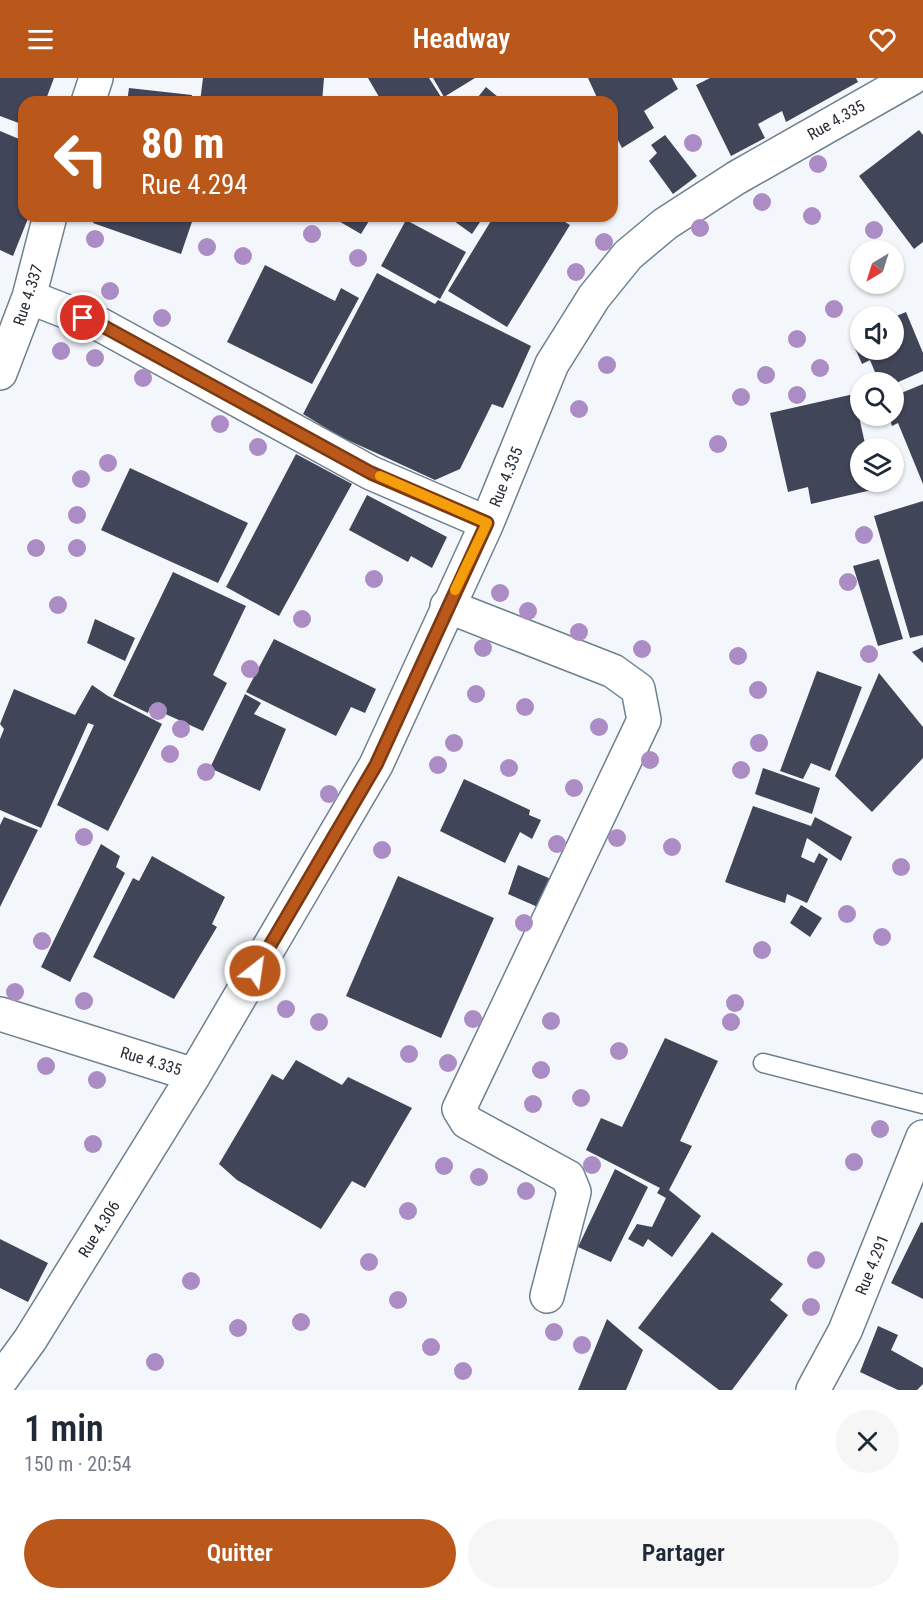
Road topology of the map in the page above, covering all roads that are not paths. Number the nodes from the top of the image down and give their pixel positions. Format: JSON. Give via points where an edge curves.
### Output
{"nodes":[{"id":1,"x":96,"y":78,"type":"edge"},
{"id":2,"x":912,"y":78,"type":"edge"},
{"id":3,"x":90,"y":96,"type":"edge"},
{"id":4,"x":48,"y":222,"type":"edge"},
{"id":5,"x":29,"y":297,"type":"junction"},
{"id":6,"x":0,"y":374,"type":"edge"},
{"id":7,"x":487,"y":523,"type":"junction"},
{"id":8,"x":447,"y":606,"type":"junction"},
{"id":9,"x":0,"y":1014,"type":"edge"},
{"id":10,"x":763,"y":1063,"type":"dead end"},
{"id":11,"x":194,"y":1075,"type":"junction"},
{"id":12,"x":923,"y":1104,"type":"edge"},
{"id":13,"x":923,"y":1137,"type":"edge"},
{"id":14,"x":547,"y":1296,"type":"dead end"},
{"id":15,"x":0,"y":1381,"type":"edge"},
{"id":16,"x":813,"y":1390,"type":"edge"}],
"edges":[{"from":1,"to":3,"type":"street"},
{"from":2,"to":7,"type":"street","name":"Rue 4.335","via":[[736,178],[665,224],[628,255],[594,297],[552,364]]},
{"from":4,"to":5,"type":"street","name":"Rue 4.337"},
{"from":5,"to":6,"type":"street","name":"Rue 4.337"},
{"from":5,"to":7,"type":"street","via":[[101,325],[371,473]]},
{"from":7,"to":8,"type":"street","name":"Rue 4.335"},
{"from":8,"to":11,"type":"street","name":"Rue 4.335","via":[[376,765]]},
{"from":8,"to":14,"type":"street","via":[[613,671],[638,689],[644,720],[459,1109],[467,1122],[568,1177],[574,1192]]},
{"from":9,"to":11,"type":"street","name":"Rue 4.335"},
{"from":10,"to":12,"type":"lane"},
{"from":11,"to":15,"type":"street","name":"Rue 4.306","via":[[30,1340]]},
{"from":13,"to":16,"type":"street","name":"Rue 4.291","via":[[845,1331]]}]}
